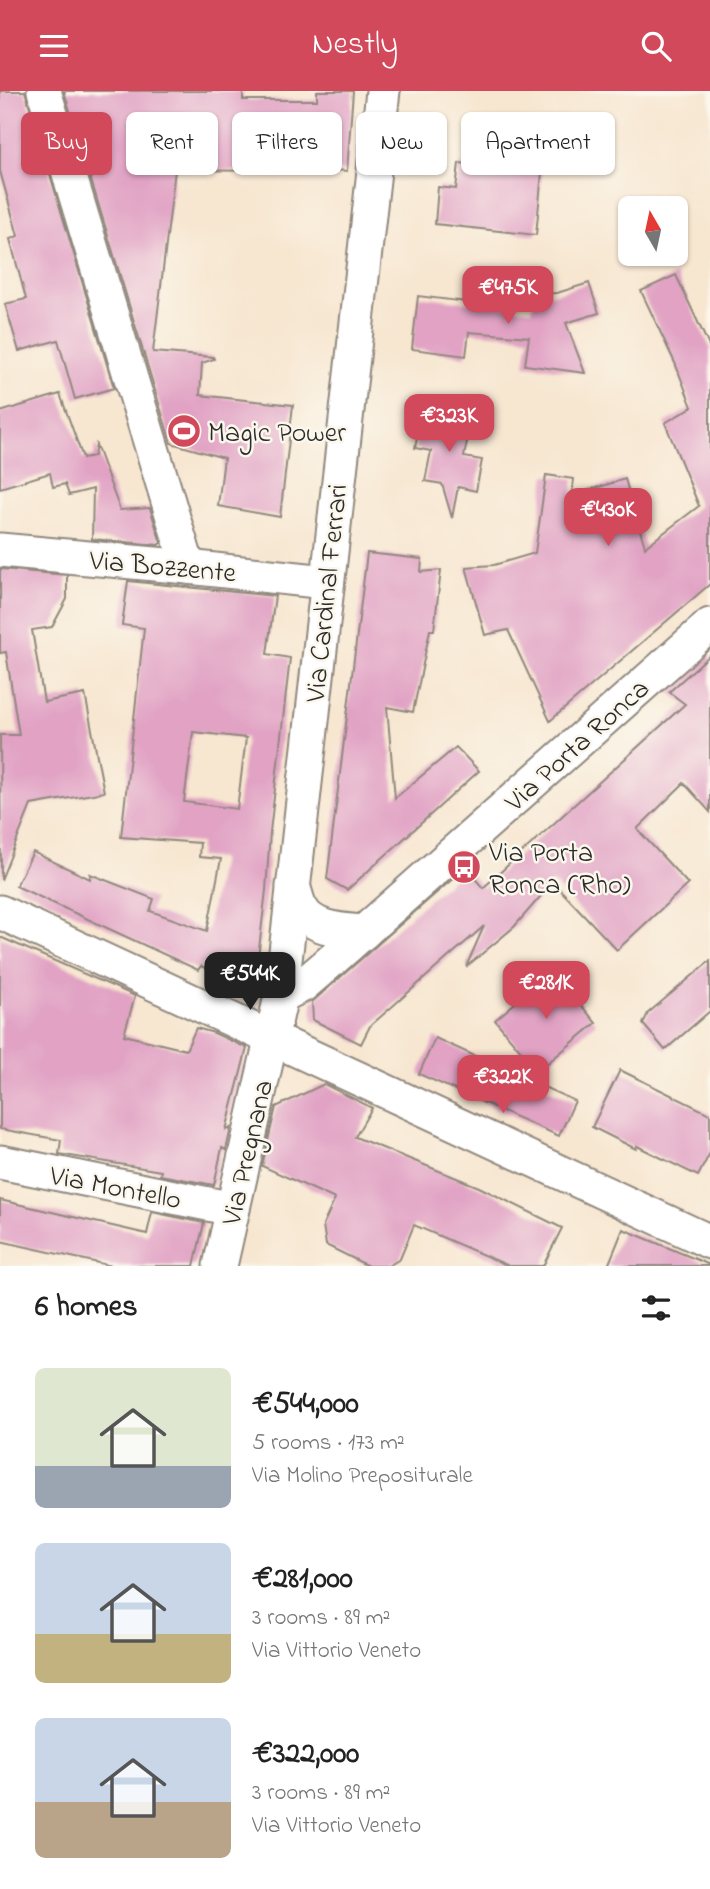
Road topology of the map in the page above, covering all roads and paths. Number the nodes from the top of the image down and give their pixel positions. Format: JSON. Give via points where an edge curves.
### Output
{"nodes":[{"id":1,"x":44,"y":91,"type":"edge"},
{"id":2,"x":383,"y":91,"type":"edge"},
{"id":3,"x":0,"y":550,"type":"edge"},
{"id":4,"x":188,"y":567,"type":"junction"},
{"id":5,"x":326,"y":582,"type":"junction"},
{"id":6,"x":710,"y":625,"type":"edge"},
{"id":7,"x":293,"y":886,"type":"junction"},
{"id":8,"x":0,"y":912,"type":"edge"},
{"id":9,"x":364,"y":932,"type":"junction"},
{"id":10,"x":281,"y":996,"type":"junction"},
{"id":11,"x":272,"y":1039,"type":"junction"},
{"id":12,"x":0,"y":1162,"type":"edge"},
{"id":13,"x":233,"y":1209,"type":"junction"},
{"id":14,"x":710,"y":1242,"type":"edge"},
{"id":15,"x":220,"y":1266,"type":"edge"}],
"edges":[{"from":1,"to":4,"type":"street"},
{"from":2,"to":5,"type":"street","name":"Via Cardinal Ferrari"},
{"from":3,"to":4,"type":"street","name":"Via Bozzente"},
{"from":4,"to":5,"type":"street","name":"Via Bozzente"},
{"from":5,"to":7,"type":"street","name":"Via Cardinal Ferrari"},
{"from":6,"to":9,"type":"street","name":"Via Porta Ronca"},
{"from":7,"to":9,"type":"street","via":[[302,910],[316,924]]},
{"from":7,"to":10,"type":"street","name":"Via Cardinal Ferrari"},
{"from":8,"to":11,"type":"street"},
{"from":9,"to":10,"type":"street","name":"Via Porta Ronca","via":[[303,985]]},
{"from":10,"to":11,"type":"street","name":"Via Cardinal Ferrari"},
{"from":11,"to":13,"type":"street","name":"Via Pregnana"},
{"from":11,"to":14,"type":"street"},
{"from":12,"to":13,"type":"street","name":"Via Montello"},
{"from":13,"to":15,"type":"street","name":"Via Pregnana"}]}
